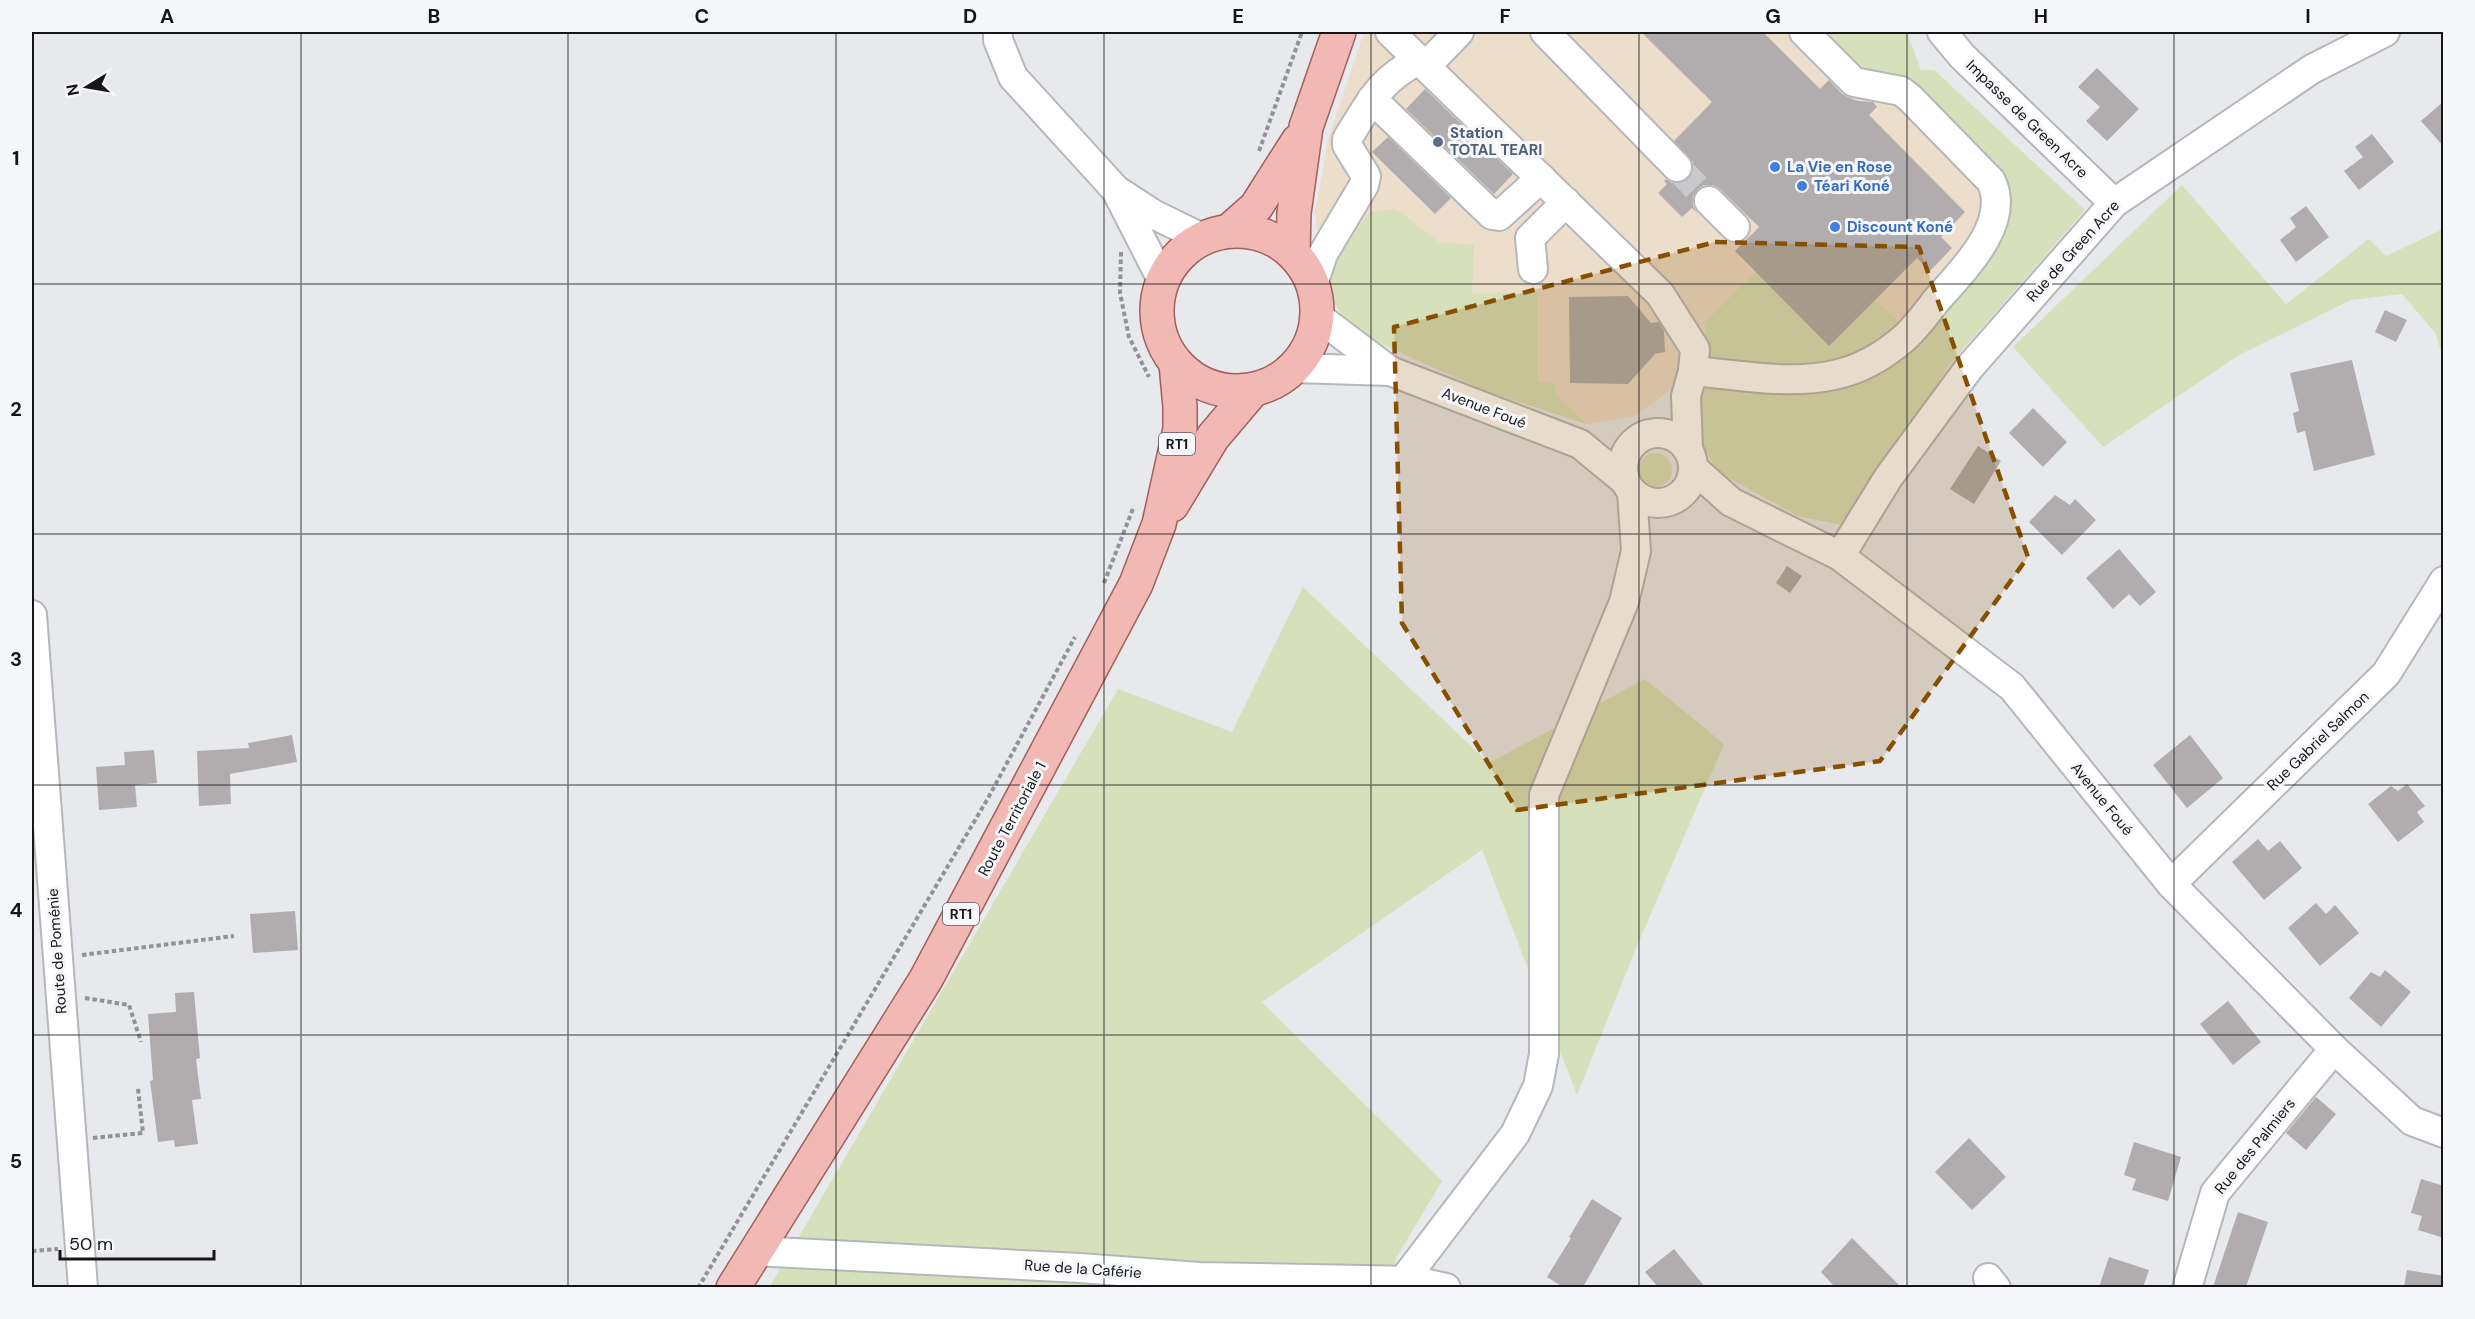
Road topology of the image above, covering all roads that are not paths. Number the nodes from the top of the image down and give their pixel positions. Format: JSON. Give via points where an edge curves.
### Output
{"nodes":[{"id":1,"x":998,"y":32,"type":"edge"},
{"id":2,"x":1339,"y":32,"type":"edge"},
{"id":3,"x":1385,"y":32,"type":"edge"},
{"id":4,"x":1390,"y":32,"type":"edge"},
{"id":5,"x":1459,"y":32,"type":"edge"},
{"id":6,"x":1545,"y":32,"type":"edge"},
{"id":7,"x":1804,"y":32,"type":"edge"},
{"id":8,"x":1942,"y":32,"type":"edge"},
{"id":9,"x":2385,"y":32,"type":"edge"},
{"id":10,"x":1423,"y":63,"type":"junction"},
{"id":11,"x":1375,"y":94,"type":"junction"},
{"id":12,"x":1306,"y":127,"type":"junction"},
{"id":13,"x":1677,"y":168,"type":"tunnel mouth"},
{"id":14,"x":1541,"y":178,"type":"junction"},
{"id":15,"x":1116,"y":190,"type":"junction"},
{"id":16,"x":1709,"y":201,"type":"tunnel mouth"},
{"id":17,"x":1566,"y":202,"type":"junction"},
{"id":18,"x":2114,"y":204,"type":"junction"},
{"id":19,"x":1735,"y":227,"type":"dead end"},
{"id":20,"x":1216,"y":234,"type":"junction"},
{"id":21,"x":1293,"y":253,"type":"junction"},
{"id":22,"x":1533,"y":269,"type":"dead end"},
{"id":23,"x":1162,"y":280,"type":"junction"},
{"id":24,"x":1313,"y":284,"type":"junction"},
{"id":25,"x":1317,"y":316,"type":"junction"},
{"id":26,"x":1294,"y":368,"type":"junction"},
{"id":27,"x":1162,"y":370,"type":"junction"},
{"id":28,"x":1390,"y":371,"type":"junction"},
{"id":29,"x":1690,"y":383,"type":"junction"},
{"id":30,"x":1252,"y":391,"type":"junction"},
{"id":31,"x":1643,"y":439,"type":"junction"},
{"id":32,"x":1580,"y":444,"type":"junction"},
{"id":33,"x":1690,"y":459,"type":"junction"},
{"id":34,"x":1628,"y":486,"type":"junction"},
{"id":35,"x":1673,"y":499,"type":"junction"},
{"id":36,"x":1731,"y":502,"type":"junction"},
{"id":37,"x":1159,"y":524,"type":"junction"},
{"id":38,"x":1636,"y":551,"type":"junction"},
{"id":39,"x":1840,"y":556,"type":"junction"},
{"id":40,"x":2444,"y":581,"type":"edge"},
{"id":41,"x":32,"y":615,"type":"edge"},
{"id":42,"x":2171,"y":884,"type":"junction"},
{"id":43,"x":2334,"y":1049,"type":"junction"},
{"id":44,"x":2444,"y":1133,"type":"edge"},
{"id":45,"x":755,"y":1251,"type":"junction"},
{"id":46,"x":1402,"y":1281,"type":"junction"},
{"id":47,"x":83,"y":1287,"type":"edge"},
{"id":48,"x":733,"y":1287,"type":"edge"},
{"id":49,"x":1446,"y":1287,"type":"edge"},
{"id":50,"x":2187,"y":1287,"type":"edge"}],
"edges":[{"from":1,"to":15,"type":"street","via":[[1013,77]]},
{"from":2,"to":12,"type":"main road"},
{"from":3,"to":11,"type":"street"},
{"from":4,"to":10,"type":"street"},
{"from":5,"to":10,"type":"street"},
{"from":6,"to":13,"type":"street"},
{"from":7,"to":29,"type":"street","via":[[1854,82],[1901,91],[1910,98],[1991,181],[1996,211],[1986,238],[1971,261],[1904,339],[1874,361],[1834,375]]},
{"from":8,"to":18,"type":"street","name":"Impasse de Green Acre"},
{"from":9,"to":18,"type":"street","name":"Rue de Green Acre","via":[[2312,69]]},
{"from":10,"to":11,"type":"street","via":[[1392,75]]},
{"from":10,"to":14,"type":"street"},
{"from":11,"to":14,"type":"street","via":[[1492,215],[1506,211]]},
{"from":11,"to":24,"type":"street","via":[[1347,139],[1366,176],[1364,184],[1323,254]]},
{"from":12,"to":20,"type":"main road","via":[[1256,207]]},
{"from":12,"to":21,"type":"main road","via":[[1294,213]]},
{"from":14,"to":17,"type":"street"},
{"from":15,"to":20,"type":"street","via":[[1154,214]]},
{"from":15,"to":23,"type":"street"},
{"from":16,"to":19,"type":"street"},
{"from":17,"to":22,"type":"street","via":[[1530,237]]},
{"from":17,"to":29,"type":"street","via":[[1660,294],[1695,349]]},
{"from":18,"to":39,"type":"street","name":"Rue de Green Acre","via":[[1969,368],[1888,478]]},
{"from":20,"to":21,"type":"main road","via":[[1253,232]]},
{"from":20,"to":23,"type":"main road","via":[[1186,248]]},
{"from":21,"to":24,"type":"main road"},
{"from":23,"to":27,"type":"main road","via":[[1157,301],[1157,324],[1164,345]]},
{"from":24,"to":25,"type":"main road"},
{"from":25,"to":26,"type":"main road","via":[[1314,335]]},
{"from":25,"to":28,"type":"street","name":"Avenue Foué"},
{"from":26,"to":28,"type":"street","name":"Avenue Foué"},
{"from":26,"to":30,"type":"main road","via":[[1274,383]]},
{"from":27,"to":30,"type":"main road","via":[[1230,392]]},
{"from":27,"to":37,"type":"main road","name":"Route Territoriale 1","number":"RT1","via":[[1180,407],[1180,429]]},
{"from":28,"to":32,"type":"street","name":"Avenue Foué"},
{"from":29,"to":31,"type":"street"},
{"from":29,"to":33,"type":"street"},
{"from":30,"to":37,"type":"main road","name":"Route Territoriale 1","number":"RT1","via":[[1212,437]]},
{"from":31,"to":32,"type":"street","name":"Avenue Foué"},
{"from":31,"to":33,"type":"street","via":[[1674,437]]},
{"from":31,"to":34,"type":"street","via":[[1623,462]]},
{"from":32,"to":34,"type":"street","name":"Avenue Foué"},
{"from":33,"to":35,"type":"street","via":[[1691,479]]},
{"from":33,"to":36,"type":"street","name":"Avenue Foué"},
{"from":34,"to":35,"type":"street","via":[[1648,502]]},
{"from":34,"to":38,"type":"street"},
{"from":35,"to":36,"type":"street","name":"Avenue Foué"},
{"from":35,"to":38,"type":"street"},
{"from":36,"to":39,"type":"street","name":"Avenue Foué"},
{"from":37,"to":45,"type":"main road","name":"Route Territoriale 1","number":"RT1","via":[[1136,584],[926,979]]},
{"from":38,"to":46,"type":"street","via":[[1624,602],[1544,795],[1544,1054],[1538,1086],[1515,1134]]},
{"from":39,"to":42,"type":"street","name":"Avenue Foué","via":[[2012,687]]},
{"from":40,"to":42,"type":"street","name":"Rue Gabriel Salmon","via":[[2386,674]]},
{"from":41,"to":47,"type":"street","name":"Route de Poménie"},
{"from":42,"to":43,"type":"street","name":"Avenue Foué"},
{"from":43,"to":44,"type":"street","name":"Avenue Foué","via":[[2412,1121]]},
{"from":43,"to":50,"type":"street","name":"Rue des Palmiers","via":[[2215,1193]]},
{"from":45,"to":46,"type":"street","name":"Rue de la Caférie","via":[[1199,1277]]},
{"from":45,"to":48,"type":"main road","name":"Route Territoriale 1","number":"RT1"},
{"from":46,"to":49,"type":"street","name":"Rue de la Caférie"}]}
